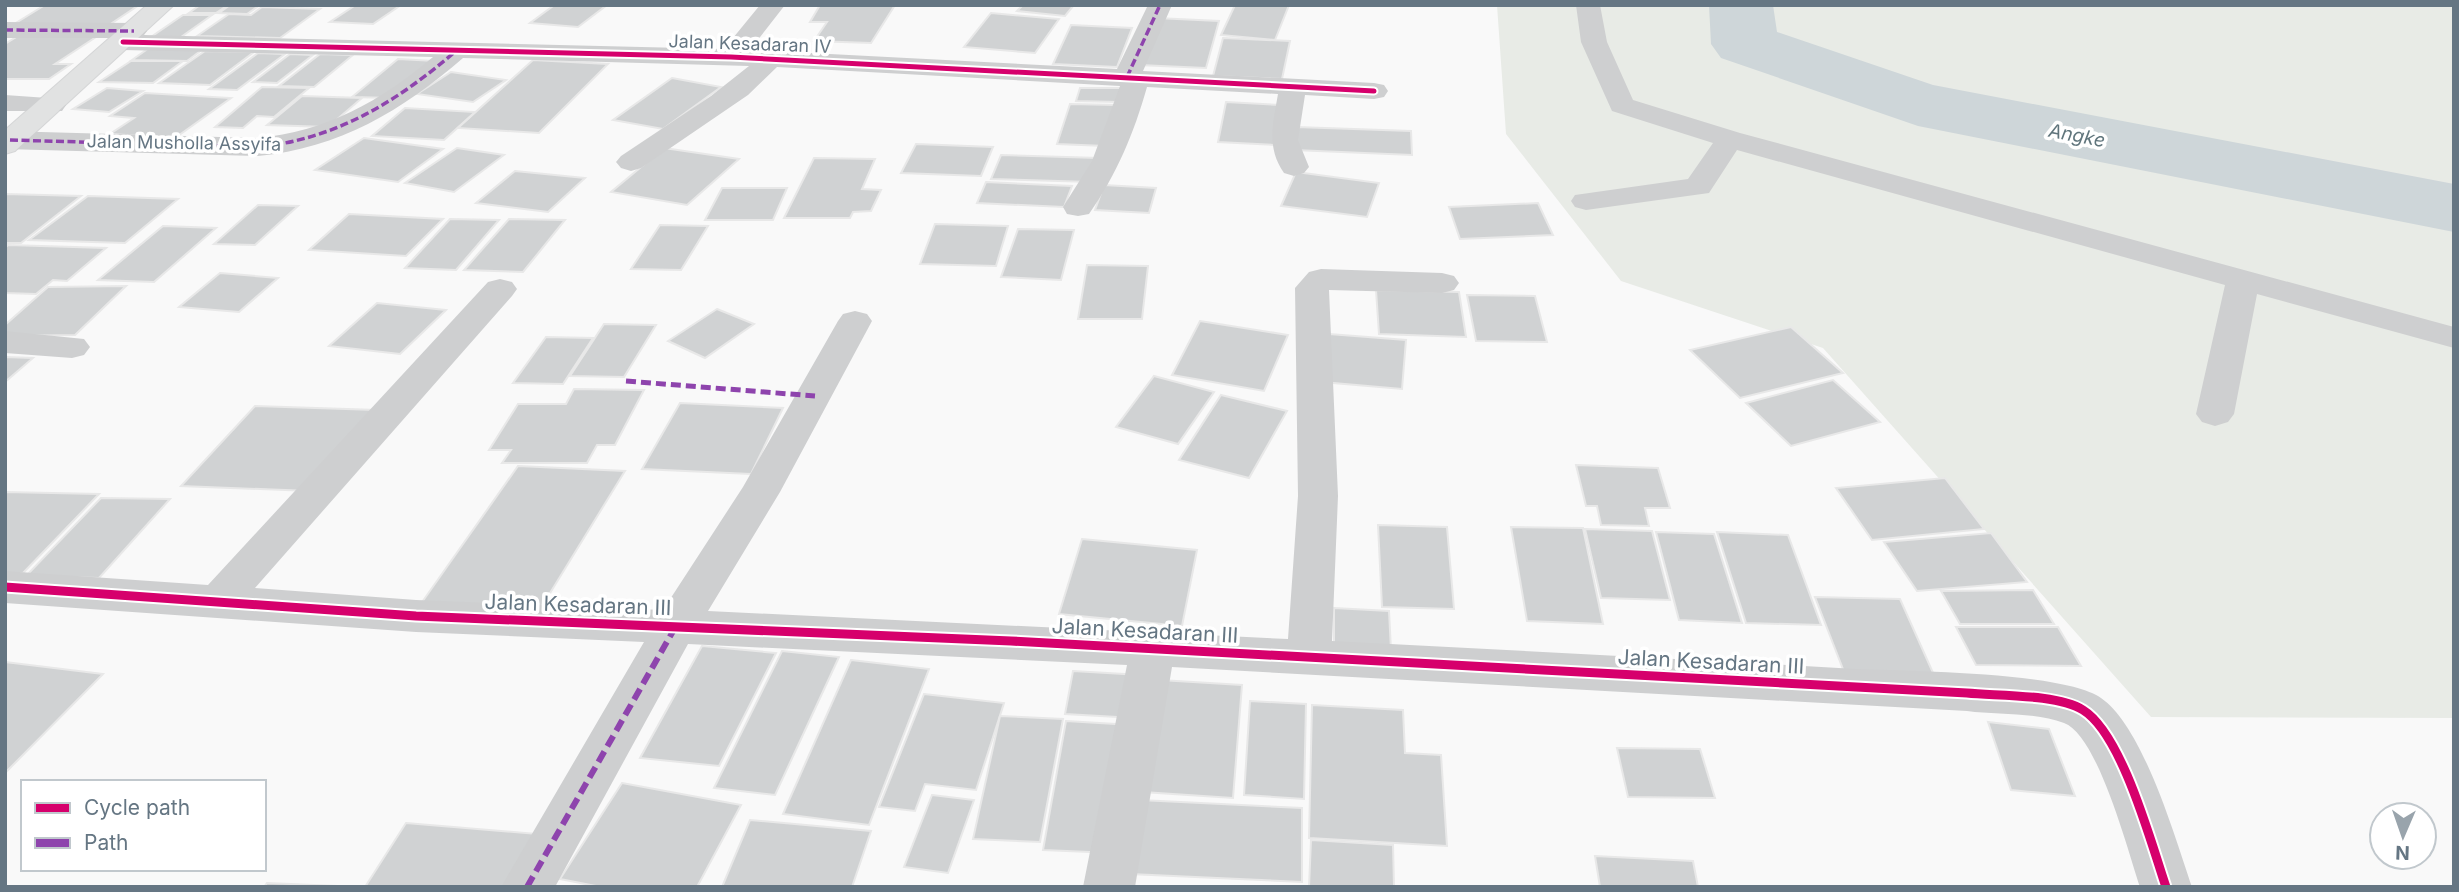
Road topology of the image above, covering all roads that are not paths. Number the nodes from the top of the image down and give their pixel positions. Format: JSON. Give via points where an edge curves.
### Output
{"nodes":[{"id":1,"x":162,"y":5,"type":"edge"},
{"id":2,"x":773,"y":5,"type":"edge"},
{"id":3,"x":1160,"y":5,"type":"edge"},
{"id":4,"x":1588,"y":5,"type":"edge"},
{"id":5,"x":5,"y":30,"type":"edge"},
{"id":6,"x":129,"y":36,"type":"junction"},
{"id":7,"x":457,"y":50,"type":"junction"},
{"id":8,"x":732,"y":57,"type":"junction"},
{"id":9,"x":769,"y":60,"type":"junction"},
{"id":10,"x":1131,"y":77,"type":"junction"},
{"id":11,"x":1293,"y":86,"type":"junction"},
{"id":12,"x":1374,"y":91,"type":"dead end"},
{"id":13,"x":5,"y":103,"type":"edge"},
{"id":14,"x":52,"y":105,"type":"junction"},
{"id":15,"x":1730,"y":139,"type":"junction"},
{"id":16,"x":7,"y":142,"type":"edge"},
{"id":17,"x":631,"y":162,"type":"dead end"},
{"id":18,"x":1294,"y":167,"type":"dead end"},
{"id":19,"x":1586,"y":201,"type":"dead end"},
{"id":20,"x":1078,"y":206,"type":"dead end"},
{"id":21,"x":2243,"y":281,"type":"junction"},
{"id":22,"x":1443,"y":283,"type":"dead end"},
{"id":23,"x":500,"y":289,"type":"dead end"},
{"id":24,"x":855,"y":321,"type":"dead end"},
{"id":25,"x":2454,"y":338,"type":"edge"},
{"id":26,"x":5,"y":342,"type":"edge"},
{"id":27,"x":72,"y":347,"type":"dead end"},
{"id":28,"x":2215,"y":414,"type":"dead end"},
{"id":29,"x":5,"y":587,"type":"edge"},
{"id":30,"x":220,"y":600,"type":"junction"},
{"id":31,"x":676,"y":626,"type":"junction"},
{"id":32,"x":1152,"y":648,"type":"junction"},
{"id":33,"x":1309,"y":657,"type":"junction"},
{"id":34,"x":527,"y":887,"type":"edge"},
{"id":35,"x":1109,"y":887,"type":"edge"},
{"id":36,"x":2166,"y":887,"type":"edge"}],
"edges":[{"from":1,"to":6,"type":"main road"},
{"from":2,"to":8,"type":"street"},
{"from":3,"to":10,"type":"street"},
{"from":4,"to":15,"type":"street","via":[[1594,42],[1622,105]]},
{"from":5,"to":6,"type":"street","name":"Jalan Kesadaran IV"},
{"from":6,"to":7,"type":"street","name":"Jalan Kesadaran IV"},
{"from":6,"to":14,"type":"main road"},
{"from":7,"to":8,"type":"street","name":"Jalan Kesadaran IV"},
{"from":7,"to":16,"type":"street","name":"Jalan Musholla Assyifa","via":[[401,97],[296,144]]},
{"from":8,"to":9,"type":"street","name":"Jalan Kesadaran IV"},
{"from":9,"to":10,"type":"street","name":"Jalan Kesadaran IV"},
{"from":9,"to":17,"type":"street","via":[[745,86],[671,131]]},
{"from":10,"to":11,"type":"street","name":"Jalan Kesadaran IV"},
{"from":10,"to":20,"type":"street","via":[[1121,133]]},
{"from":11,"to":12,"type":"street","name":"Jalan Kesadaran IV"},
{"from":11,"to":18,"type":"street","via":[[1284,140]]},
{"from":13,"to":14,"type":"street"},
{"from":14,"to":16,"type":"main road"},
{"from":15,"to":19,"type":"street","via":[[1698,187]]},
{"from":15,"to":21,"type":"street"},
{"from":21,"to":25,"type":"street"},
{"from":21,"to":28,"type":"street"},
{"from":22,"to":33,"type":"street","via":[[1321,279],[1312,288],[1318,496]]},
{"from":23,"to":30,"type":"street"},
{"from":24,"to":31,"type":"street","via":[[760,492]]},
{"from":26,"to":27,"type":"street"},
{"from":29,"to":30,"type":"street","name":"Jalan Kesadaran III"},
{"from":30,"to":31,"type":"street","name":"Jalan Kesadaran III","via":[[416,616]]},
{"from":31,"to":32,"type":"street","name":"Jalan Kesadaran III"},
{"from":31,"to":34,"type":"street"},
{"from":32,"to":33,"type":"street","name":"Jalan Kesadaran III"},
{"from":32,"to":35,"type":"street"},
{"from":33,"to":36,"type":"street","name":"Jalan Kesadaran III","via":[[1967,693],[2081,709],[2102,725]]}]}
